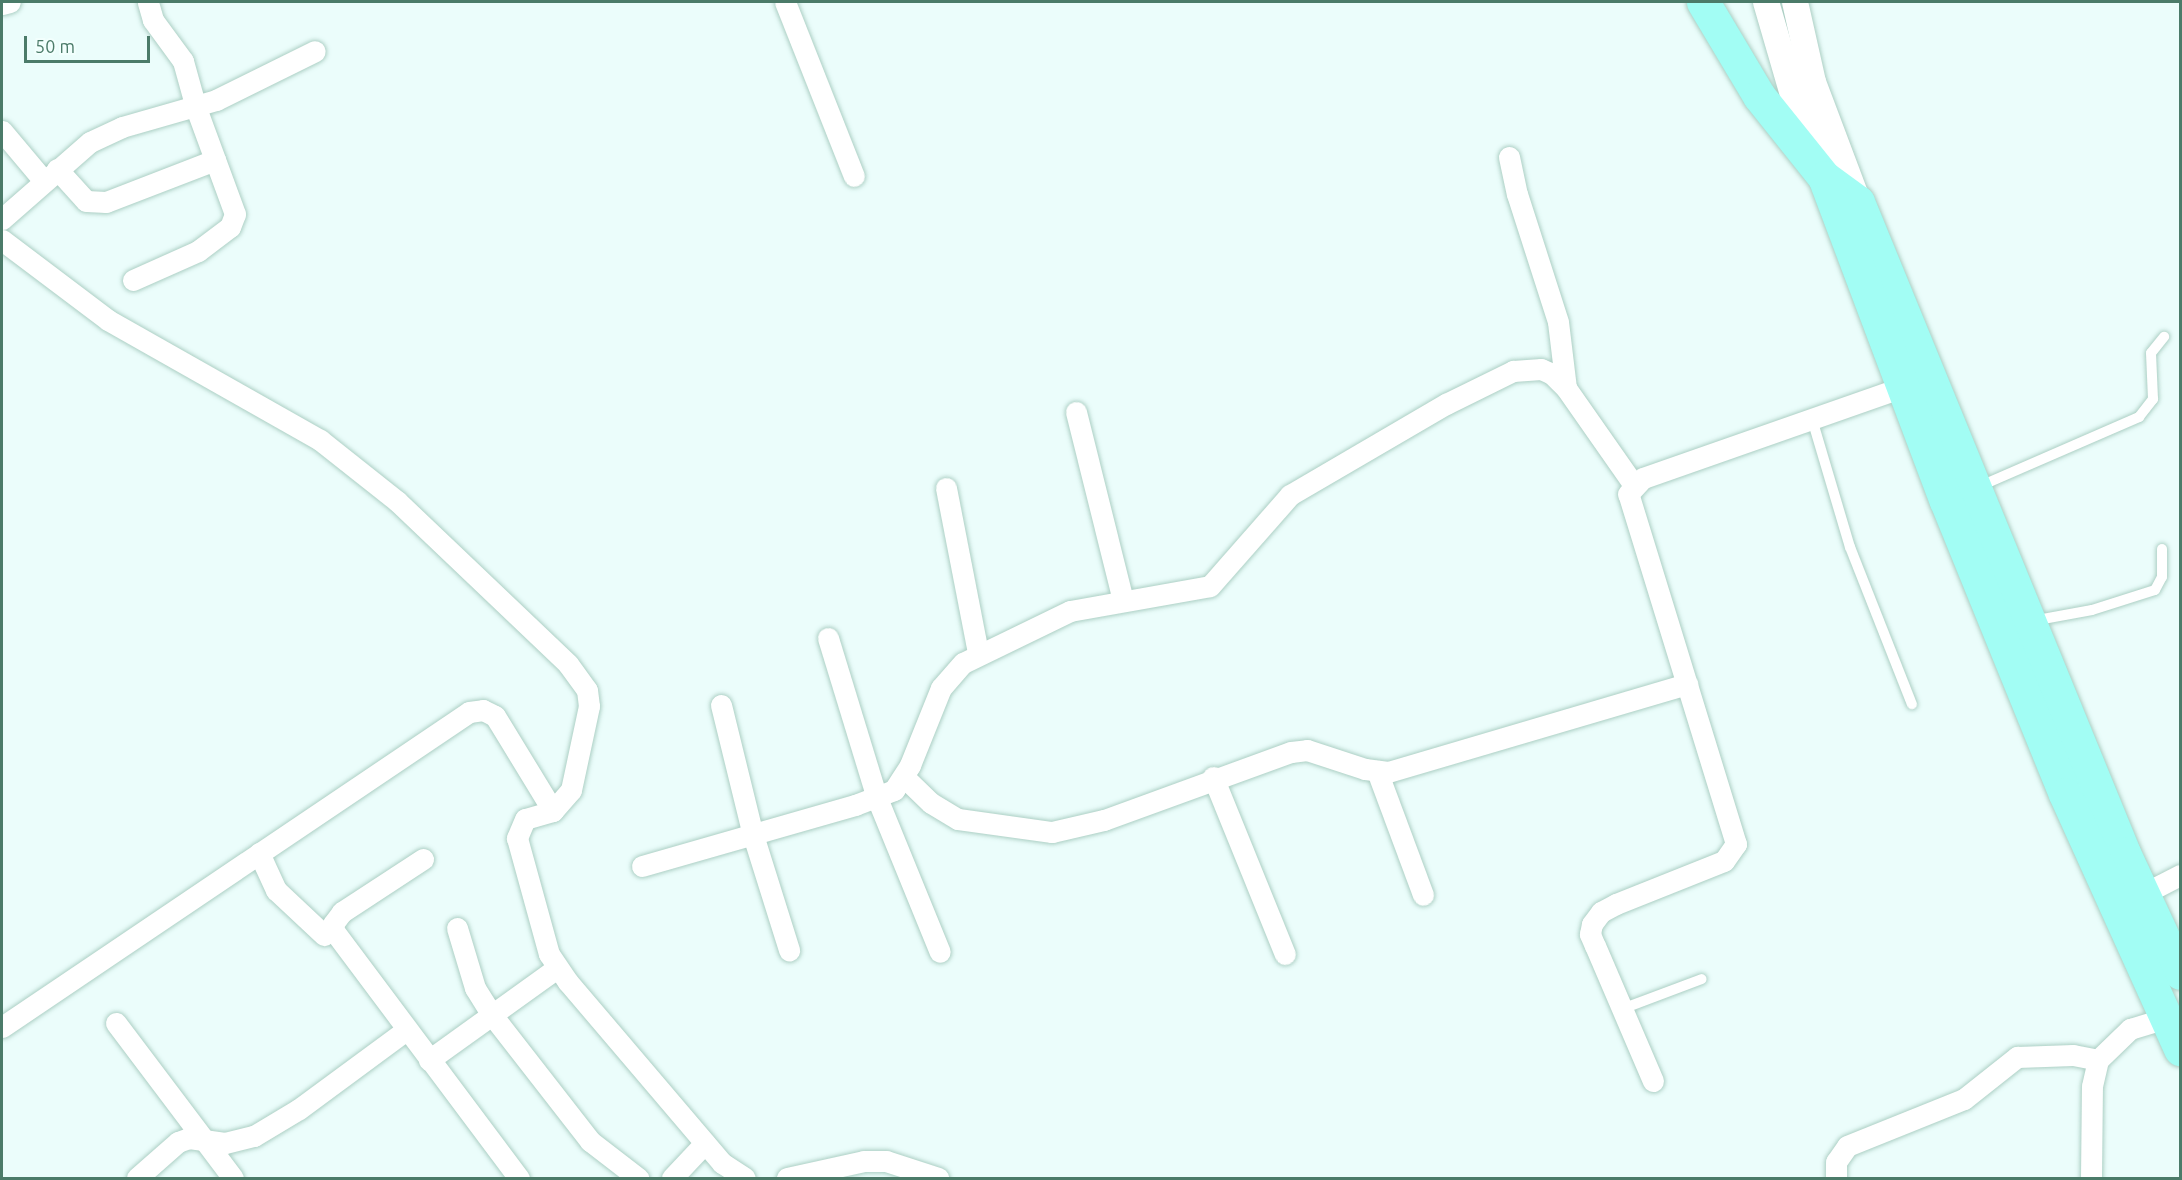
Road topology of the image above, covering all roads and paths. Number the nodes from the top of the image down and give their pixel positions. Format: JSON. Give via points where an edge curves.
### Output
{"nodes":[{"id":1,"x":10,"y":2,"type":"edge"},
{"id":2,"x":148,"y":2,"type":"edge"},
{"id":3,"x":785,"y":2,"type":"edge"},
{"id":4,"x":1702,"y":2,"type":"edge"},
{"id":5,"x":1766,"y":2,"type":"edge"},
{"id":6,"x":1795,"y":2,"type":"edge"},
{"id":7,"x":2,"y":4,"type":"edge"},
{"id":8,"x":315,"y":51,"type":"dead end"},
{"id":9,"x":196,"y":108,"type":"junction"},
{"id":10,"x":2,"y":131,"type":"edge"},
{"id":11,"x":1509,"y":157,"type":"dead end"},
{"id":12,"x":215,"y":160,"type":"junction"},
{"id":13,"x":50,"y":175,"type":"junction"},
{"id":14,"x":854,"y":176,"type":"dead end"},
{"id":15,"x":1824,"y":177,"type":"junction"},
{"id":16,"x":1858,"y":202,"type":"junction"},
{"id":17,"x":2,"y":219,"type":"edge"},
{"id":18,"x":2,"y":240,"type":"edge"},
{"id":19,"x":133,"y":279,"type":"dead end"},
{"id":20,"x":2164,"y":338,"type":"dead end"},
{"id":21,"x":1905,"y":386,"type":"junction"},
{"id":22,"x":1566,"y":388,"type":"junction"},
{"id":23,"x":1076,"y":412,"type":"dead end"},
{"id":24,"x":1812,"y":419,"type":"junction"},
{"id":25,"x":1634,"y":484,"type":"junction"},
{"id":26,"x":946,"y":488,"type":"dead end"},
{"id":27,"x":1972,"y":489,"type":"junction"},
{"id":28,"x":2162,"y":549,"type":"dead end"},
{"id":29,"x":1124,"y":600,"type":"junction"},
{"id":30,"x":2029,"y":621,"type":"junction"},
{"id":31,"x":828,"y":638,"type":"dead end"},
{"id":32,"x":978,"y":652,"type":"junction"},
{"id":33,"x":1687,"y":684,"type":"junction"},
{"id":34,"x":1912,"y":704,"type":"dead end"},
{"id":35,"x":721,"y":705,"type":"dead end"},
{"id":36,"x":1377,"y":771,"type":"junction"},
{"id":37,"x":904,"y":777,"type":"junction"},
{"id":38,"x":1213,"y":777,"type":"junction"},
{"id":39,"x":878,"y":798,"type":"junction"},
{"id":40,"x":553,"y":811,"type":"junction"},
{"id":41,"x":753,"y":835,"type":"junction"},
{"id":42,"x":259,"y":853,"type":"junction"},
{"id":43,"x":423,"y":859,"type":"dead end"},
{"id":44,"x":642,"y":866,"type":"dead end"},
{"id":45,"x":2181,"y":875,"type":"edge"},
{"id":46,"x":1424,"y":894,"type":"dead end"},
{"id":47,"x":2143,"y":894,"type":"junction"},
{"id":48,"x":458,"y":928,"type":"dead end"},
{"id":49,"x":324,"y":935,"type":"dead end"},
{"id":50,"x":789,"y":950,"type":"dead end"},
{"id":51,"x":940,"y":951,"type":"dead end"},
{"id":52,"x":1285,"y":954,"type":"dead end"},
{"id":53,"x":557,"y":968,"type":"junction"},
{"id":54,"x":2181,"y":973,"type":"edge"},
{"id":55,"x":1702,"y":979,"type":"dead end"},
{"id":56,"x":1622,"y":1009,"type":"junction"},
{"id":57,"x":492,"y":1015,"type":"junction"},
{"id":58,"x":2165,"y":1018,"type":"junction"},
{"id":59,"x":116,"y":1023,"type":"dead end"},
{"id":60,"x":2,"y":1027,"type":"edge"},
{"id":61,"x":406,"y":1030,"type":"junction"},
{"id":62,"x":2181,"y":1049,"type":"edge"},
{"id":63,"x":429,"y":1060,"type":"junction"},
{"id":64,"x":2098,"y":1060,"type":"junction"},
{"id":65,"x":1653,"y":1081,"type":"dead end"},
{"id":66,"x":203,"y":1139,"type":"junction"},
{"id":67,"x":705,"y":1143,"type":"junction"},
{"id":68,"x":137,"y":1179,"type":"edge"},
{"id":69,"x":232,"y":1179,"type":"edge"},
{"id":70,"x":519,"y":1179,"type":"edge"},
{"id":71,"x":638,"y":1179,"type":"edge"},
{"id":72,"x":672,"y":1179,"type":"edge"},
{"id":73,"x":745,"y":1179,"type":"edge"},
{"id":74,"x":787,"y":1179,"type":"edge"},
{"id":75,"x":938,"y":1179,"type":"edge"},
{"id":76,"x":1836,"y":1179,"type":"edge"},
{"id":77,"x":2091,"y":1179,"type":"edge"}],
"edges":[{"from":1,"to":7,"type":"street"},
{"from":2,"to":9,"type":"street","via":[[153,20],[183,61]]},
{"from":3,"to":14,"type":"street"},
{"from":4,"to":15,"type":"main road","via":[[1759,96]]},
{"from":5,"to":15,"type":"street","via":[[1792,95]]},
{"from":6,"to":16,"type":"street","via":[[1813,82]]},
{"from":8,"to":9,"type":"street"},
{"from":9,"to":12,"type":"street"},
{"from":9,"to":13,"type":"street","via":[[122,127],[90,142]]},
{"from":10,"to":13,"type":"street"},
{"from":11,"to":22,"type":"street","via":[[1558,322]]},
{"from":12,"to":13,"type":"street","via":[[106,202],[86,201]]},
{"from":12,"to":19,"type":"street","via":[[235,214],[230,227],[185,258]]},
{"from":13,"to":17,"type":"street"},
{"from":15,"to":16,"type":"main road"},
{"from":15,"to":21,"type":"main road"},
{"from":16,"to":27,"type":"main road"},
{"from":18,"to":40,"type":"street","via":[[108,320],[320,440],[397,501],[568,664],[587,690],[589,706],[571,790]]},
{"from":20,"to":27,"type":"lane","via":[[2151,353],[2153,399],[2139,417]]},
{"from":21,"to":24,"type":"street"},
{"from":21,"to":58,"type":"main road","via":[[1946,501],[2065,794]]},
{"from":22,"to":25,"type":"street"},
{"from":22,"to":29,"type":"street","via":[[1541,369],[1512,371],[1446,404],[1290,495],[1210,586]]},
{"from":23,"to":29,"type":"street"},
{"from":24,"to":25,"type":"street"},
{"from":24,"to":34,"type":"lane","via":[[1850,547]]},
{"from":25,"to":33,"type":"street","via":[[1628,494],[1630,507]]},
{"from":26,"to":32,"type":"street"},
{"from":27,"to":30,"type":"main road"},
{"from":28,"to":30,"type":"lane","via":[[2162,577],[2149,593],[2092,610]]},
{"from":29,"to":32,"type":"street","via":[[1070,611]]},
{"from":30,"to":47,"type":"main road"},
{"from":31,"to":39,"type":"street"},
{"from":32,"to":37,"type":"street","via":[[949,675],[940,688]]},
{"from":33,"to":36,"type":"street","via":[[1388,772]]},
{"from":33,"to":56,"type":"street","via":[[1736,844],[1724,861],[1601,912],[1590,934]]},
{"from":35,"to":41,"type":"street"},
{"from":36,"to":38,"type":"street","via":[[1307,750]]},
{"from":36,"to":46,"type":"street"},
{"from":37,"to":38,"type":"street","via":[[931,803],[958,819],[1052,832],[1104,820]]},
{"from":37,"to":39,"type":"street","via":[[894,790]]},
{"from":38,"to":52,"type":"street"},
{"from":39,"to":41,"type":"street"},
{"from":39,"to":51,"type":"street"},
{"from":40,"to":42,"type":"street","via":[[495,716],[483,710],[470,712]]},
{"from":40,"to":53,"type":"street","via":[[525,819],[518,827],[518,837],[545,941]]},
{"from":41,"to":44,"type":"street"},
{"from":41,"to":50,"type":"street"},
{"from":42,"to":49,"type":"street","via":[[276,891]]},
{"from":42,"to":60,"type":"street"},
{"from":43,"to":61,"type":"street","via":[[342,912],[333,924],[337,938]]},
{"from":45,"to":47,"type":"street"},
{"from":47,"to":54,"type":"main road"},
{"from":48,"to":57,"type":"street","via":[[475,988]]},
{"from":53,"to":57,"type":"street"},
{"from":53,"to":67,"type":"street"},
{"from":55,"to":56,"type":"lane"},
{"from":56,"to":65,"type":"street"},
{"from":57,"to":63,"type":"street"},
{"from":57,"to":71,"type":"street","via":[[590,1141]]},
{"from":58,"to":62,"type":"main road"},
{"from":58,"to":64,"type":"street","via":[[2130,1029]]},
{"from":59,"to":66,"type":"street"},
{"from":61,"to":63,"type":"street"},
{"from":61,"to":66,"type":"street","via":[[299,1109],[255,1136],[239,1142]]},
{"from":63,"to":70,"type":"street"},
{"from":64,"to":76,"type":"street","via":[[2073,1055],[2017,1057],[1964,1098],[1847,1146],[1836,1162]]},
{"from":64,"to":77,"type":"street","via":[[2092,1086]]},
{"from":66,"to":68,"type":"street","via":[[189,1138],[178,1143]]},
{"from":66,"to":69,"type":"street"},
{"from":67,"to":72,"type":"street"},
{"from":67,"to":73,"type":"street","via":[[722,1163]]},
{"from":74,"to":75,"type":"street","via":[[864,1161],[886,1161]]}]}
